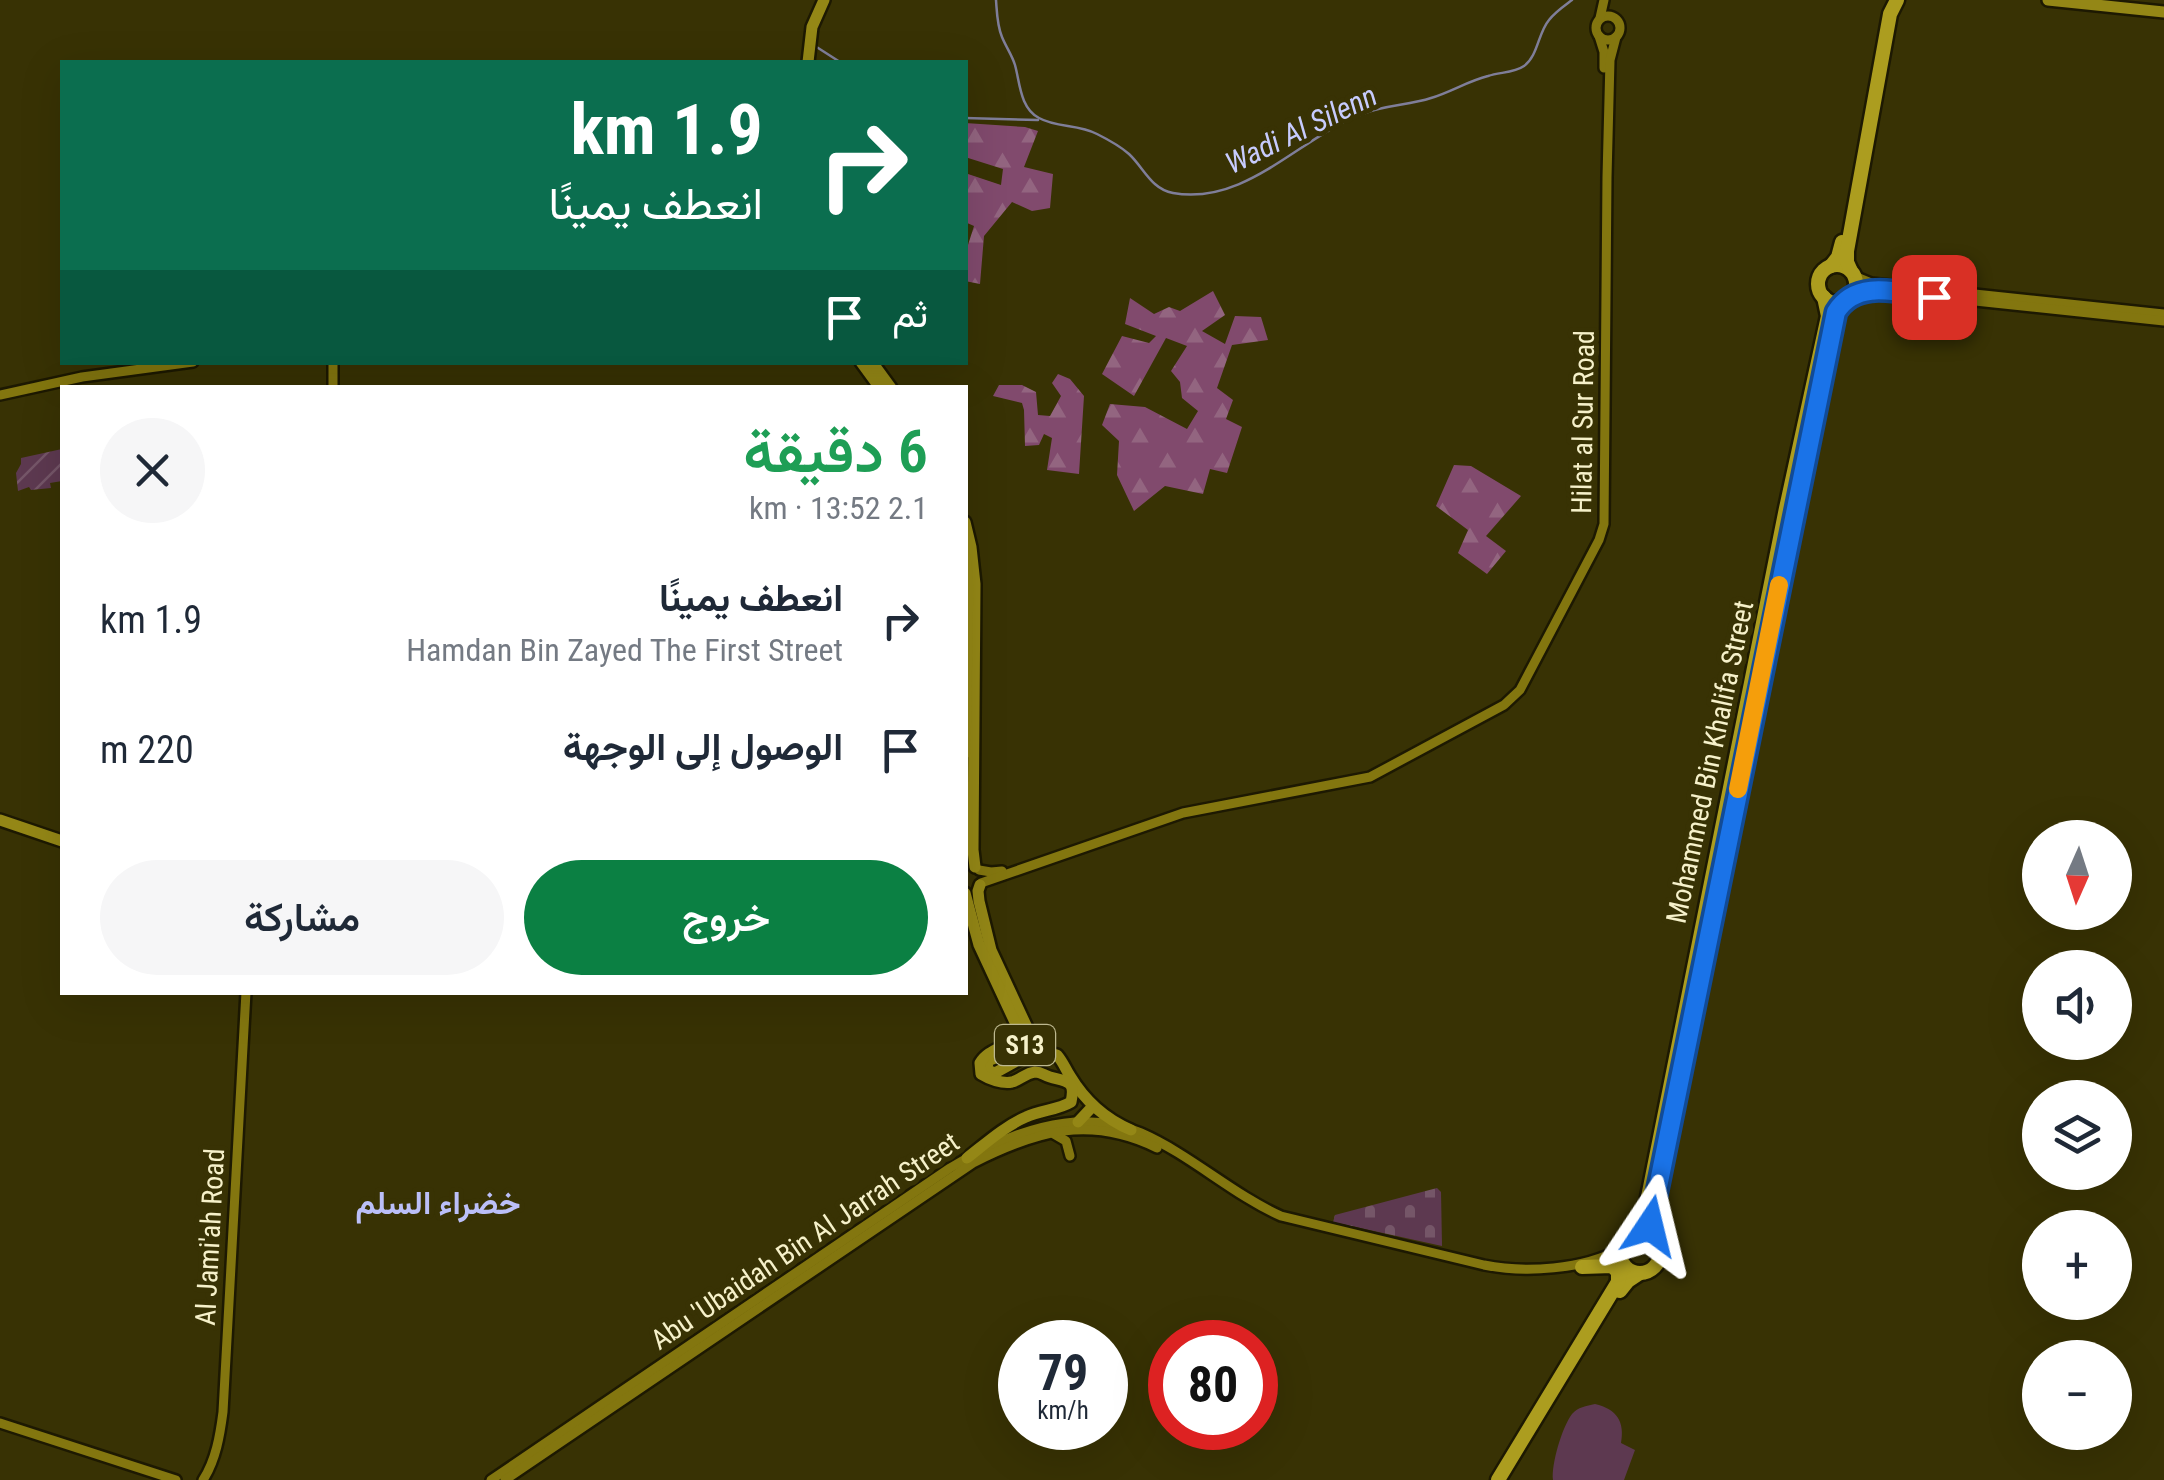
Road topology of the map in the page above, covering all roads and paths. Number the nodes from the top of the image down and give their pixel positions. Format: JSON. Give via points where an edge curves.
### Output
{"nodes":[{"id":1,"x":815,"y":0,"type":"edge"},
{"id":2,"x":824,"y":0,"type":"edge"},
{"id":3,"x":1607,"y":0,"type":"edge"},
{"id":4,"x":1882,"y":0,"type":"edge"},
{"id":5,"x":1897,"y":0,"type":"edge"},
{"id":6,"x":2048,"y":0,"type":"edge"},
{"id":7,"x":2123,"y":0,"type":"edge"},
{"id":8,"x":2164,"y":4,"type":"edge"},
{"id":9,"x":2164,"y":12,"type":"edge"},
{"id":10,"x":1600,"y":18,"type":"junction"},
{"id":11,"x":1615,"y":18,"type":"junction"},
{"id":12,"x":1599,"y":36,"type":"junction"},
{"id":13,"x":1616,"y":38,"type":"junction"},
{"id":14,"x":801,"y":60,"type":"edge"},
{"id":15,"x":808,"y":60,"type":"edge"},
{"id":16,"x":1831,"y":266,"type":"junction"},
{"id":17,"x":1853,"y":274,"type":"junction"},
{"id":18,"x":1824,"y":297,"type":"junction"},
{"id":19,"x":1849,"y":298,"type":"junction"},
{"id":20,"x":2164,"y":317,"type":"edge"},
{"id":21,"x":156,"y":365,"type":"edge"},
{"id":22,"x":864,"y":365,"type":"edge"},
{"id":23,"x":99,"y":367,"type":"edge"},
{"id":24,"x":182,"y":371,"type":"dead end"},
{"id":25,"x":79,"y":382,"type":"edge"},
{"id":26,"x":882,"y":385,"type":"edge"},
{"id":27,"x":0,"y":392,"type":"edge"},
{"id":28,"x":968,"y":534,"type":"edge"},
{"id":29,"x":0,"y":823,"type":"edge"},
{"id":30,"x":60,"y":842,"type":"edge"},
{"id":31,"x":976,"y":874,"type":"edge"},
{"id":32,"x":968,"y":903,"type":"edge"},
{"id":33,"x":249,"y":995,"type":"edge"},
{"id":34,"x":249,"y":995,"type":"edge"},
{"id":35,"x":1012,"y":1004,"type":"junction"},
{"id":36,"x":1078,"y":1094,"type":"junction"},
{"id":37,"x":1093,"y":1106,"type":"junction"},
{"id":38,"x":1074,"y":1126,"type":"junction"},
{"id":39,"x":1132,"y":1130,"type":"junction"},
{"id":40,"x":1042,"y":1134,"type":"junction"},
{"id":41,"x":1070,"y":1156,"type":"dead end"},
{"id":42,"x":967,"y":1158,"type":"junction"},
{"id":43,"x":1631,"y":1234,"type":"junction"},
{"id":44,"x":1654,"y":1239,"type":"junction"},
{"id":45,"x":1621,"y":1259,"type":"junction"},
{"id":46,"x":1582,"y":1267,"type":"junction"},
{"id":47,"x":1640,"y":1274,"type":"junction"},
{"id":48,"x":1618,"y":1282,"type":"junction"},
{"id":49,"x":0,"y":1426,"type":"edge"},
{"id":50,"x":559,"y":1444,"type":"junction"},
{"id":51,"x":527,"y":1465,"type":"junction"},
{"id":52,"x":161,"y":1480,"type":"edge"},
{"id":53,"x":176,"y":1480,"type":"edge"},
{"id":54,"x":203,"y":1480,"type":"edge"},
{"id":55,"x":212,"y":1480,"type":"edge"},
{"id":56,"x":492,"y":1480,"type":"edge"},
{"id":57,"x":505,"y":1480,"type":"edge"},
{"id":58,"x":1502,"y":1480,"type":"edge"}],
"edges":[{"from":1,"to":14,"type":"main road"},
{"from":2,"to":15,"type":"main road"},
{"from":3,"to":10,"type":"main road"},
{"from":3,"to":11,"type":"main road"},
{"from":4,"to":16,"type":"highway","via":[[1843,238]]},
{"from":5,"to":17,"type":"highway","via":[[1847,251]]},
{"from":6,"to":9,"type":"main road"},
{"from":7,"to":8,"type":"main road"},
{"from":10,"to":11,"type":"main road"},
{"from":10,"to":12,"type":"main road"},
{"from":11,"to":13,"type":"main road"},
{"from":12,"to":13,"type":"main road"},
{"from":12,"to":31,"type":"main road","name":"Hilat al Sur Road","via":[[1599,523],[1510,692],[1368,772],[1180,808],[1002,871]]},
{"from":13,"to":31,"type":"main road","name":"Hilat al Sur Road","via":[[1607,177],[1604,524],[1520,690],[1370,777],[1183,813]]},
{"from":16,"to":17,"type":"highway"},
{"from":16,"to":18,"type":"highway","via":[[1819,282]]},
{"from":17,"to":19,"type":"highway"},
{"from":17,"to":20,"type":"main road","via":[[1871,284]]},
{"from":18,"to":19,"type":"highway"},
{"from":18,"to":43,"type":"highway","name":"Mohammed Bin Khalifa Street","via":[[1828,316],[1646,1206]]},
{"from":19,"to":20,"type":"main road","via":[[1871,290]]},
{"from":19,"to":44,"type":"highway","name":"Mohammed Bin Khalifa Street","via":[[1834,317],[1651,1220]]},
{"from":21,"to":23,"type":"main road"},
{"from":21,"to":24,"type":"main road"},
{"from":21,"to":25,"type":"main road"},
{"from":22,"to":26,"type":"main road"},
{"from":23,"to":27,"type":"main road"},
{"from":25,"to":27,"type":"main road"},
{"from":28,"to":31,"type":"main road","number":"S13","via":[[976,584]]},
{"from":29,"to":30,"type":"main road"},
{"from":31,"to":35,"type":"main road","number":"S13","via":[[988,942]]},
{"from":32,"to":35,"type":"main road","number":"S13","via":[[979,945]]},
{"from":33,"to":54,"type":"main road","name":"Al Jami'ah Road","via":[[224,1412]]},
{"from":34,"to":55,"type":"main road","name":"Al Jami'ah Road","via":[[228,1416]]},
{"from":35,"to":36,"type":"main road","number":"S13","via":[[1019,1036],[984,1056],[982,1074],[1009,1083],[1039,1072],[1067,1081]]},
{"from":35,"to":36,"type":"main road","number":"S13","via":[[1030,1040],[990,1060],[987,1070],[995,1073],[1042,1050],[1060,1057]]},
{"from":36,"to":37,"type":"main road"},
{"from":36,"to":42,"type":"main road","via":[[1063,1107],[1022,1118]]},
{"from":37,"to":38,"type":"main road"},
{"from":37,"to":39,"type":"main road"},
{"from":38,"to":39,"type":"main road","name":"Abu 'Ubaidah Bin Al Jarrah Street"},
{"from":38,"to":40,"type":"main road","name":"Abu 'Ubaidah Bin Al Jarrah Street"},
{"from":38,"to":42,"type":"main road","name":"Abu 'Ubaidah Bin Al Jarrah Street","via":[[1035,1128]]},
{"from":38,"to":46,"type":"main road","name":"Abu 'Ubaidah Bin Al Jarrah Street","via":[[1147,1144],[1258,1212],[1304,1230],[1490,1272],[1532,1275]]},
{"from":39,"to":45,"type":"main road","name":"Abu 'Ubaidah Bin Al Jarrah Street","via":[[1267,1210],[1306,1224],[1516,1270]]},
{"from":40,"to":41,"type":"main road","via":[[1064,1138]]},
{"from":40,"to":50,"type":"main road","name":"Abu 'Ubaidah Bin Al Jarrah Street","via":[[973,1162]]},
{"from":42,"to":56,"type":"main road","name":"Abu 'Ubaidah Bin Al Jarrah Street"},
{"from":43,"to":44,"type":"highway"},
{"from":43,"to":45,"type":"highway"},
{"from":44,"to":47,"type":"highway","via":[[1660,1258]]},
{"from":45,"to":46,"type":"main road","name":"Abu 'Ubaidah Bin Al Jarrah Street"},
{"from":45,"to":47,"type":"highway"},
{"from":45,"to":48,"type":"highway"},
{"from":46,"to":48,"type":"highway","via":[[1612,1266]]},
{"from":47,"to":58,"type":"highway","via":[[1624,1284]]},
{"from":48,"to":58,"type":"highway"},
{"from":49,"to":52,"type":"main road"},
{"from":49,"to":53,"type":"main road"},
{"from":50,"to":51,"type":"main road","name":"Abu 'Ubaidah Bin Al Jarrah Street"},
{"from":50,"to":51,"type":"main road","via":[[549,1466]]},
{"from":51,"to":57,"type":"main road","name":"Abu 'Ubaidah Bin Al Jarrah Street"}]}
